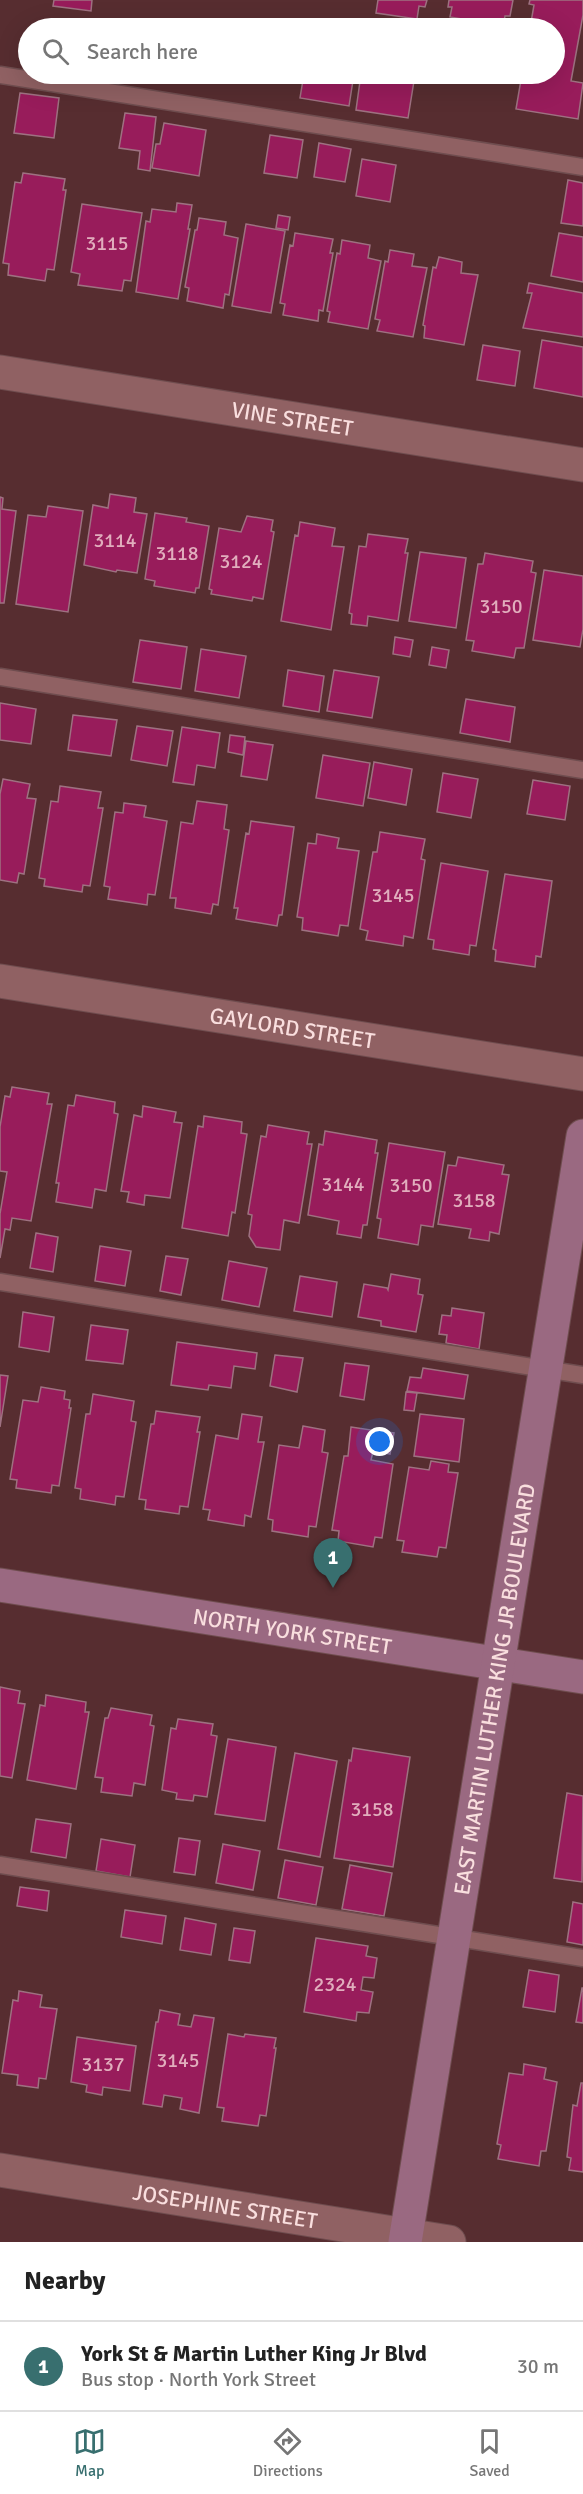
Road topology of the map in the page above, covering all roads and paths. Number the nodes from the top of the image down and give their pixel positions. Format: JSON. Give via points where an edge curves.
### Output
{"nodes":[{"id":1,"x":0,"y":75,"type":"edge"},
{"id":2,"x":18,"y":78,"type":"edge"},
{"id":3,"x":57,"y":84,"type":"edge"},
{"id":4,"x":583,"y":167,"type":"edge"},
{"id":5,"x":0,"y":372,"type":"edge"},
{"id":6,"x":583,"y":465,"type":"edge"},
{"id":7,"x":0,"y":677,"type":"edge"},
{"id":8,"x":583,"y":770,"type":"edge"},
{"id":9,"x":0,"y":981,"type":"edge"},
{"id":10,"x":583,"y":1074,"type":"edge"},
{"id":11,"x":583,"y":1136,"type":"edge"},
{"id":12,"x":0,"y":1282,"type":"edge"},
{"id":13,"x":546,"y":1369,"type":"junction"},
{"id":14,"x":583,"y":1376,"type":"edge"},
{"id":15,"x":0,"y":1585,"type":"edge"},
{"id":16,"x":498,"y":1664,"type":"junction"},
{"id":17,"x":583,"y":1677,"type":"edge"},
{"id":18,"x":0,"y":1865,"type":"edge"},
{"id":19,"x":454,"y":1937,"type":"junction"},
{"id":20,"x":583,"y":1958,"type":"edge"},
{"id":21,"x":0,"y":2170,"type":"edge"},
{"id":22,"x":406,"y":2239,"type":"edge"},
{"id":23,"x":450,"y":2242,"type":"edge"}],
"edges":[{"from":1,"to":2,"type":"lane"},
{"from":3,"to":4,"type":"lane"},
{"from":5,"to":6,"type":"street","name":"VINE STREET"},
{"from":7,"to":8,"type":"lane"},
{"from":9,"to":10,"type":"street","name":"GAYLORD STREET"},
{"from":11,"to":13,"type":"main road","name":"EAST MARTIN LUTHER KING JR BOULEVARD"},
{"from":12,"to":13,"type":"lane"},
{"from":13,"to":14,"type":"lane"},
{"from":13,"to":16,"type":"main road","name":"EAST MARTIN LUTHER KING JR BOULEVARD"},
{"from":15,"to":16,"type":"main road","name":"NORTH YORK STREET"},
{"from":16,"to":17,"type":"main road","name":"NORTH YORK STREET"},
{"from":16,"to":19,"type":"main road","name":"EAST MARTIN LUTHER KING JR BOULEVARD"},
{"from":18,"to":19,"type":"lane"},
{"from":19,"to":20,"type":"lane"},
{"from":19,"to":22,"type":"main road","name":"EAST MARTIN LUTHER KING JR BOULEVARD"},
{"from":21,"to":22,"type":"street","name":"JOSEPHINE STREET"},
{"from":22,"to":23,"type":"street","name":"JOSEPHINE STREET"}]}
